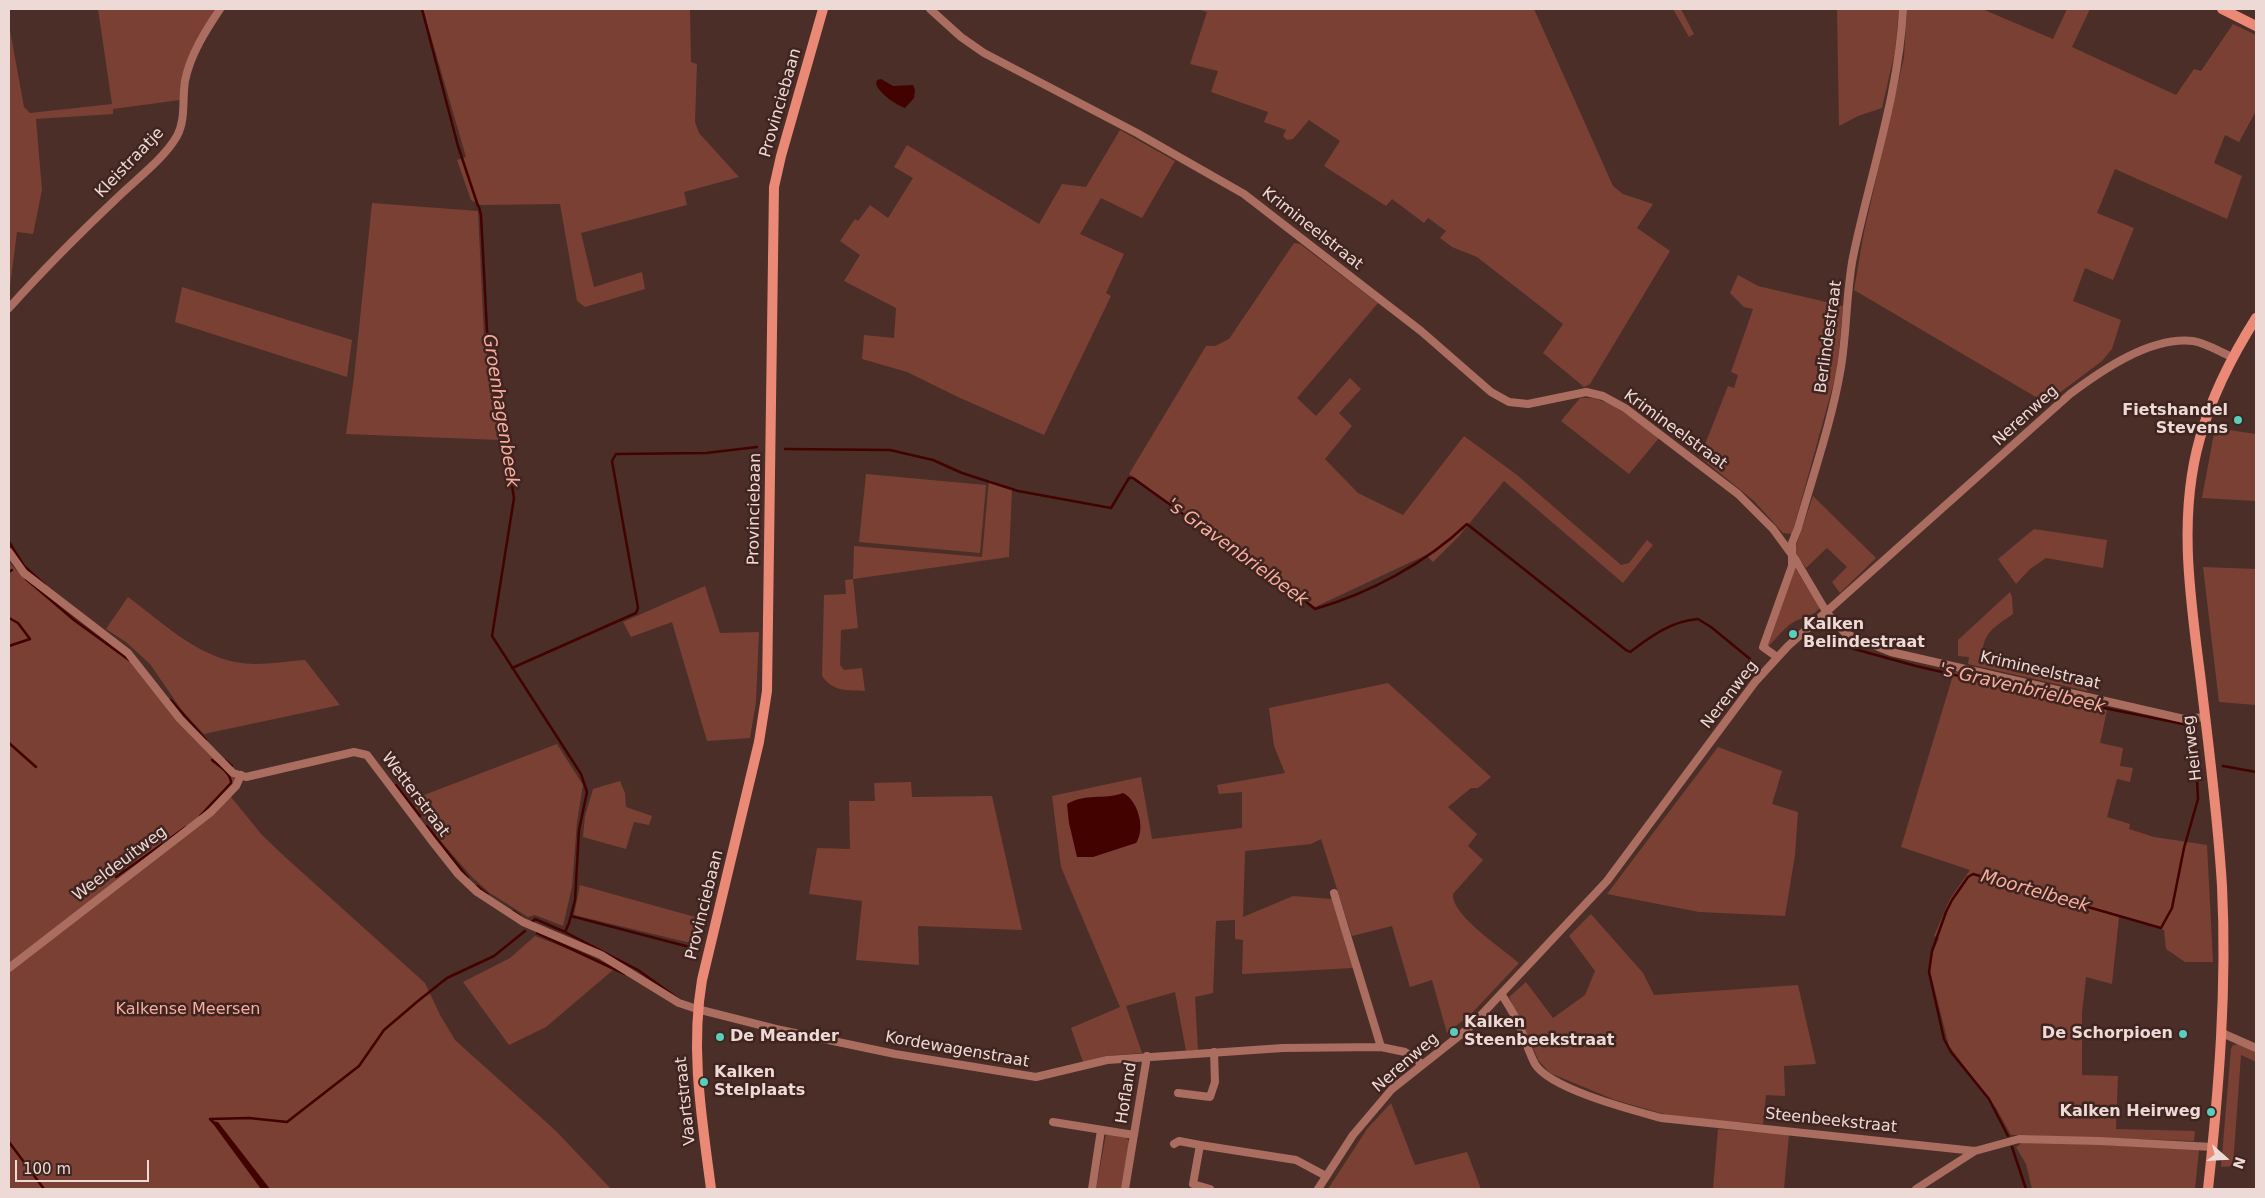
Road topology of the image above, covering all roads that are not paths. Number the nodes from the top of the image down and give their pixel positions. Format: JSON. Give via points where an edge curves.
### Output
{"nodes":[{"id":1,"x":220,"y":9,"type":"edge"},
{"id":2,"x":823,"y":9,"type":"edge"},
{"id":3,"x":930,"y":9,"type":"edge"},
{"id":4,"x":1904,"y":9,"type":"edge"},
{"id":5,"x":2222,"y":9,"type":"edge"},
{"id":6,"x":2256,"y":26,"type":"edge"},
{"id":7,"x":9,"y":308,"type":"edge"},
{"id":8,"x":2256,"y":318,"type":"edge"},
{"id":9,"x":2232,"y":358,"type":"junction"},
{"id":10,"x":9,"y":552,"type":"edge"},
{"id":11,"x":1791,"y":553,"type":"junction"},
{"id":12,"x":1827,"y":613,"type":"junction"},
{"id":13,"x":1777,"y":658,"type":"junction"},
{"id":14,"x":2205,"y":717,"type":"junction"},
{"id":15,"x":241,"y":775,"type":"junction"},
{"id":16,"x":1334,"y":893,"type":"dead end"},
{"id":17,"x":9,"y":968,"type":"edge"},
{"id":18,"x":1502,"y":995,"type":"junction"},
{"id":19,"x":697,"y":1009,"type":"junction"},
{"id":20,"x":2222,"y":1033,"type":"junction"},
{"id":21,"x":1381,"y":1048,"type":"junction"},
{"id":22,"x":2256,"y":1048,"type":"edge"},
{"id":23,"x":1214,"y":1052,"type":"junction"},
{"id":24,"x":1147,"y":1056,"type":"junction"},
{"id":25,"x":1422,"y":1064,"type":"junction"},
{"id":26,"x":1178,"y":1094,"type":"dead end"},
{"id":27,"x":1052,"y":1122,"type":"dead end"},
{"id":28,"x":1101,"y":1130,"type":"junction"},
{"id":29,"x":1134,"y":1135,"type":"junction"},
{"id":30,"x":1174,"y":1144,"type":"dead end"},
{"id":31,"x":1200,"y":1145,"type":"junction"},
{"id":32,"x":2213,"y":1147,"type":"junction"},
{"id":33,"x":1975,"y":1151,"type":"junction"},
{"id":34,"x":1326,"y":1176,"type":"junction"},
{"id":35,"x":712,"y":1189,"type":"edge"},
{"id":36,"x":1092,"y":1189,"type":"edge"},
{"id":37,"x":1125,"y":1189,"type":"edge"},
{"id":38,"x":1210,"y":1189,"type":"edge"},
{"id":39,"x":1318,"y":1189,"type":"edge"},
{"id":40,"x":1916,"y":1189,"type":"edge"},
{"id":41,"x":2208,"y":1189,"type":"edge"}],
"edges":[{"from":1,"to":7,"type":"street","name":"Kleistraatje","via":[[204,34],[188,71],[183,120],[176,138],[53,259]]},
{"from":2,"to":19,"type":"main road","name":"Provinciebaan","via":[[781,156],[773,204],[769,646],[764,719]]},
{"from":3,"to":11,"type":"street","name":"Krimineelstraat","via":[[984,53],[1137,133],[1244,194],[1421,331],[1491,392],[1508,402],[1528,404],[1586,392],[1603,396],[1625,408],[1738,494],[1773,529]]},
{"from":4,"to":11,"type":"street","name":"Berlindestraat","via":[[1896,75],[1853,259],[1841,368]]},
{"from":5,"to":6,"type":"main road"},
{"from":8,"to":9,"type":"main road","name":"Heirweg"},
{"from":9,"to":12,"type":"street","name":"Nerenweg","via":[[2194,341],[2180,341],[2152,347],[2097,373]]},
{"from":9,"to":14,"type":"main road","name":"Heirweg","via":[[2214,396],[2199,440],[2188,520],[2188,569]]},
{"from":10,"to":15,"type":"street","via":[[24,573],[128,653],[180,719],[233,772]]},
{"from":11,"to":12,"type":"street","name":"Krimineelstraat"},
{"from":11,"to":13,"type":"street","name":"Berlindestraat","via":[[1792,566],[1763,647]]},
{"from":12,"to":13,"type":"street","name":"Nerenweg"},
{"from":12,"to":14,"type":"street","name":"Krimineelstraat","via":[[1846,634],[1891,652],[2184,718]]},
{"from":13,"to":18,"type":"street","name":"Nerenweg","via":[[1755,682],[1607,881]]},
{"from":14,"to":20,"type":"main road","name":"Heirweg","via":[[2222,887]]},
{"from":15,"to":17,"type":"street","name":"Weeldeuitweg","via":[[236,786],[211,812]]},
{"from":15,"to":19,"type":"street","name":"Wetterstraat","via":[[246,777],[354,752],[367,755],[437,848],[477,892],[523,922],[601,956],[679,1003]]},
{"from":16,"to":21,"type":"street"},
{"from":18,"to":25,"type":"street","name":"Nerenweg","via":[[1469,1028]]},
{"from":18,"to":33,"type":"street","name":"Steenbeekstraat","via":[[1517,1020],[1536,1065],[1546,1075],[1616,1105],[1679,1121]]},
{"from":19,"to":24,"type":"street","name":"Kordewagenstraat","via":[[868,1048],[1036,1077],[1107,1060]]},
{"from":19,"to":35,"type":"main road","name":"Vaartstraat","via":[[696,1067]]},
{"from":20,"to":22,"type":"street"},
{"from":20,"to":32,"type":"main road","name":"Heirweg"},
{"from":21,"to":23,"type":"street","name":"Kordewagenstraat"},
{"from":21,"to":25,"type":"street","name":"Kordewagenstraat","via":[[1405,1052]]},
{"from":23,"to":24,"type":"street","name":"Kordewagenstraat"},
{"from":23,"to":26,"type":"street","via":[[1216,1082],[1210,1097]]},
{"from":24,"to":29,"type":"street","name":"Hofland"},
{"from":25,"to":34,"type":"street","name":"Nerenweg","via":[[1378,1105]]},
{"from":27,"to":28,"type":"street","name":"Hofland"},
{"from":28,"to":29,"type":"street","name":"Hofland"},
{"from":28,"to":36,"type":"street","name":"Hofland"},
{"from":29,"to":37,"type":"street","name":"Hofland"},
{"from":30,"to":31,"type":"street"},
{"from":31,"to":34,"type":"street","via":[[1296,1160]]},
{"from":31,"to":38,"type":"street","via":[[1193,1184]]},
{"from":32,"to":33,"type":"street","name":"Steenbeekstraat","via":[[2064,1139],[2019,1140]]},
{"from":32,"to":41,"type":"main road","name":"Heirweg"},
{"from":33,"to":40,"type":"street"},
{"from":34,"to":39,"type":"street","name":"Nerenweg"}]}
